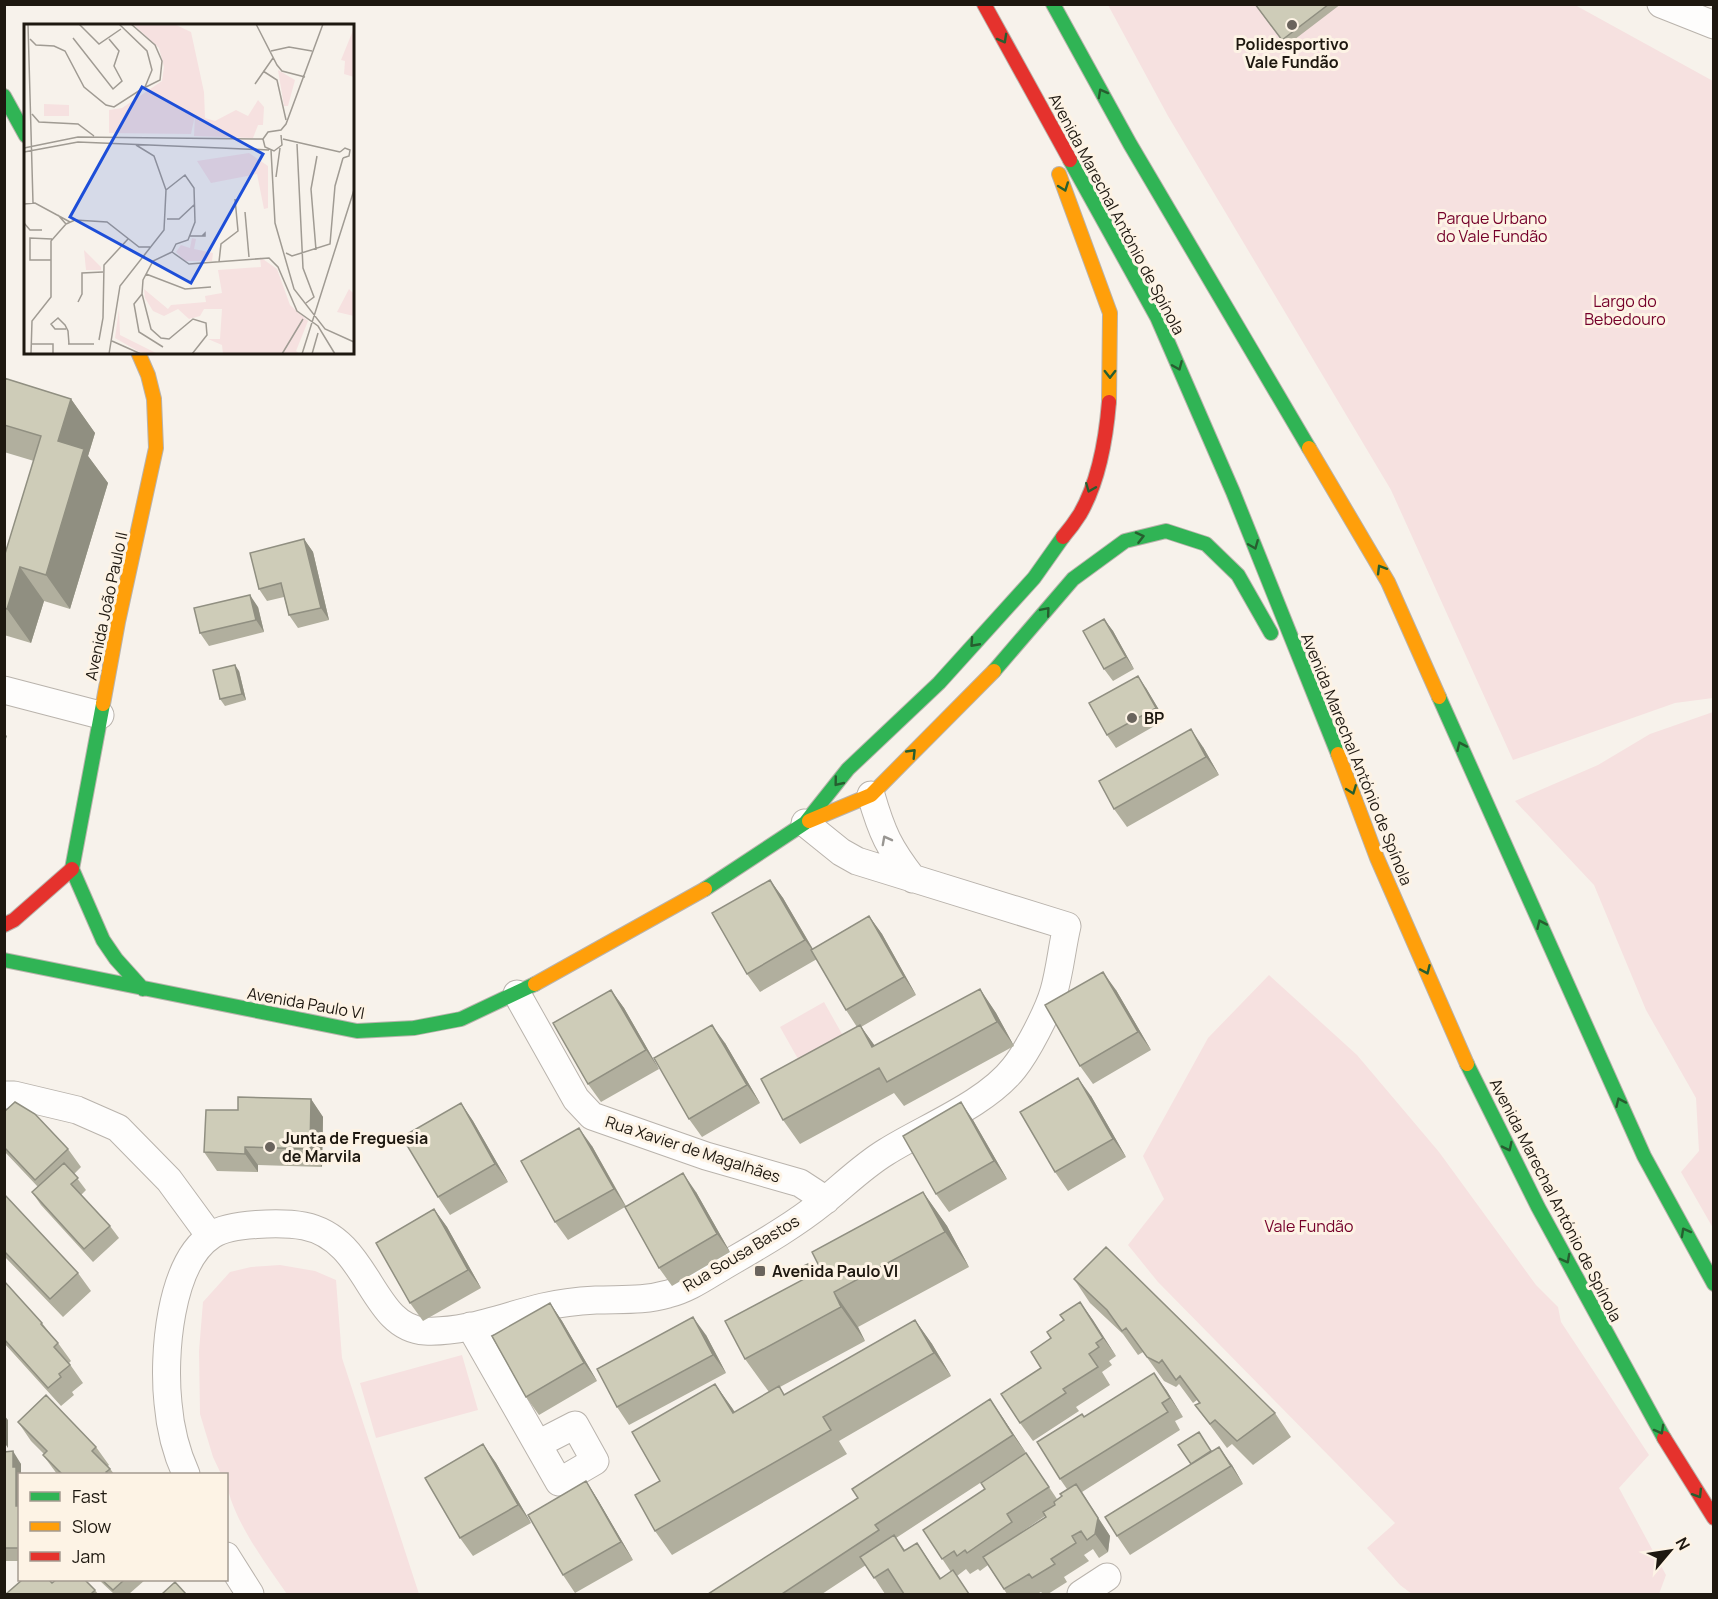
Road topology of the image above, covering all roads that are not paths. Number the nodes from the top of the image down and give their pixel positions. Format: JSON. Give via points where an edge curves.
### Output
{"nodes":[{"id":1,"x":984,"y":4,"type":"edge"},
{"id":2,"x":1053,"y":4,"type":"edge"},
{"id":3,"x":1661,"y":4,"type":"edge"},
{"id":4,"x":1713,"y":25,"type":"edge"},
{"id":5,"x":1022,"y":74,"type":"junction"},
{"id":6,"x":4,"y":96,"type":"edge"},
{"id":7,"x":24,"y":132,"type":"edge"},
{"id":8,"x":139,"y":354,"type":"edge"},
{"id":9,"x":4,"y":690,"type":"edge"},
{"id":10,"x":100,"y":715,"type":"junction"},
{"id":11,"x":1331,"y":735,"type":"junction"},
{"id":12,"x":871,"y":795,"type":"junction"},
{"id":13,"x":805,"y":823,"type":"junction"},
{"id":14,"x":72,"y":868,"type":"junction"},
{"id":15,"x":913,"y":879,"type":"junction"},
{"id":16,"x":4,"y":925,"type":"edge"},
{"id":17,"x":4,"y":960,"type":"edge"},
{"id":18,"x":143,"y":989,"type":"junction"},
{"id":19,"x":517,"y":994,"type":"junction"},
{"id":20,"x":4,"y":1095,"type":"edge"},
{"id":21,"x":826,"y":1200,"type":"junction"},
{"id":22,"x":210,"y":1236,"type":"junction"},
{"id":23,"x":1713,"y":1284,"type":"edge"},
{"id":24,"x":470,"y":1326,"type":"junction"},
{"id":25,"x":538,"y":1444,"type":"dead end"},
{"id":26,"x":186,"y":1473,"type":"edge"},
{"id":27,"x":1713,"y":1518,"type":"edge"},
{"id":28,"x":228,"y":1559,"type":"edge"},
{"id":29,"x":1107,"y":1577,"type":"dead end"},
{"id":30,"x":250,"y":1594,"type":"edge"},
{"id":31,"x":1081,"y":1594,"type":"edge"}],
"edges":[{"from":1,"to":5,"type":"main road","name":"Avenida Marechal António de Spínola","one_way":true},
{"from":23,"to":2,"type":"main road","one_way":true,"via":[[1644,1156],[1388,582],[1130,144]]},
{"from":3,"to":4,"type":"street"},
{"from":5,"to":11,"type":"main road","name":"Avenida Marechal António de Spínola","one_way":true,"via":[[1157,317]]},
{"from":5,"to":13,"type":"main road","one_way":true,"via":[[1110,313],[1107,432],[1095,477],[1080,514],[1034,578],[939,683],[848,770]]},
{"from":6,"to":7,"type":"main road"},
{"from":8,"to":10,"type":"main road","name":"Avenida João Paulo II","via":[[155,403],[156,448]]},
{"from":9,"to":10,"type":"street"},
{"from":10,"to":14,"type":"main road","name":"Avenida João Paulo II"},
{"from":12,"to":11,"type":"main road","one_way":true,"via":[[1000,664],[1073,579],[1125,541],[1166,531],[1206,544],[1238,575]]},
{"from":11,"to":27,"type":"main road","name":"Avenida Marechal António de Spínola","one_way":true,"via":[[1377,858],[1466,1062],[1538,1207]]},
{"from":12,"to":13,"type":"main road"},
{"from":15,"to":12,"type":"street","one_way":true,"via":[[881,829]]},
{"from":13,"to":15,"type":"street","via":[[857,861]]},
{"from":13,"to":19,"type":"main road","name":"Avenida Paulo VI","via":[[715,883]]},
{"from":14,"to":16,"type":"main road"},
{"from":14,"to":18,"type":"main road","via":[[103,940]]},
{"from":15,"to":21,"type":"street","name":"Rua Sousa Bastos","via":[[1067,926],[1053,993],[1024,1053],[1006,1077],[971,1103],[878,1157]]},
{"from":17,"to":18,"type":"main road","name":"Avenida Paulo VI"},
{"from":18,"to":19,"type":"main road","name":"Avenida Paulo VI","via":[[357,1031],[414,1028],[453,1020]]},
{"from":19,"to":21,"type":"street","name":"Rua Xavier de Magalhães","via":[[576,1099],[592,1116],[706,1156],[800,1183]]},
{"from":20,"to":22,"type":"street","via":[[77,1110],[118,1128],[169,1180]]},
{"from":21,"to":24,"type":"street","name":"Rua Sousa Bastos","via":[[749,1251],[672,1293],[644,1300],[564,1303]]},
{"from":22,"to":24,"type":"street","name":"Rua Sousa Bastos","via":[[221,1230],[269,1225],[320,1231],[351,1254],[379,1300],[405,1325],[429,1331]]},
{"from":22,"to":26,"type":"street","via":[[184,1271],[169,1335],[168,1404]]},
{"from":24,"to":25,"type":"street"},
{"from":28,"to":30,"type":"street"},
{"from":29,"to":31,"type":"street"}]}
